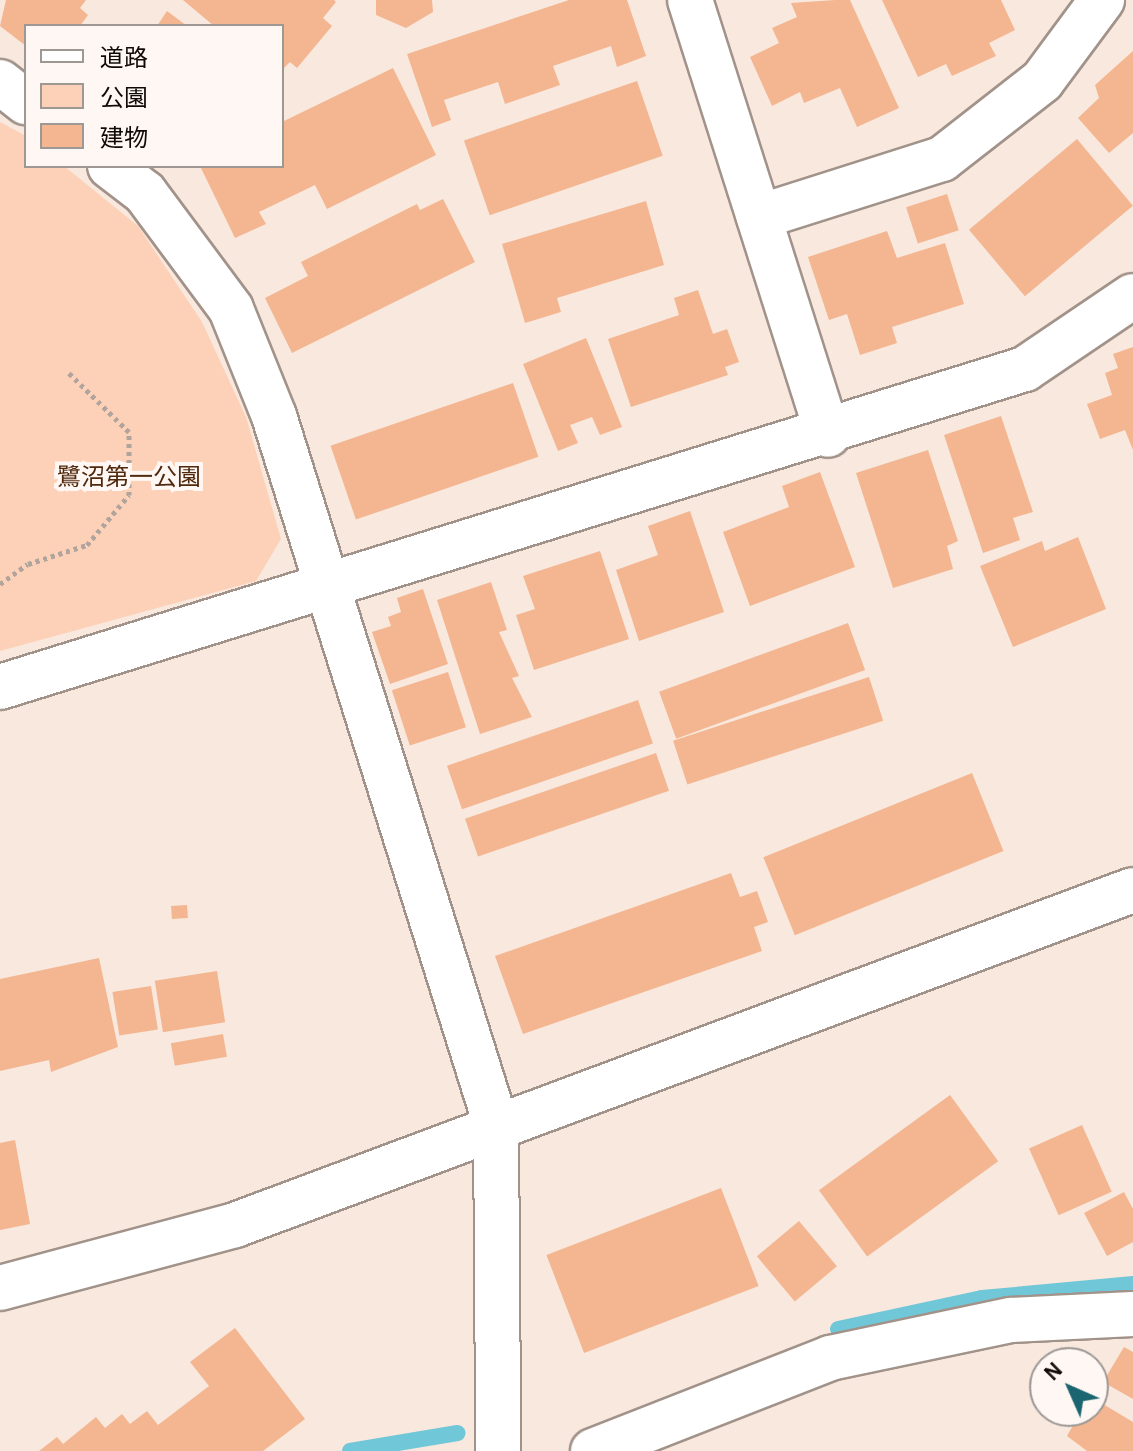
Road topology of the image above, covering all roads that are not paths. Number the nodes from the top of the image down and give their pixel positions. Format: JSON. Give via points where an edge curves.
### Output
{"nodes":[{"id":1,"x":690,"y":0,"type":"edge"},
{"id":2,"x":1102,"y":0,"type":"edge"},
{"id":3,"x":0,"y":82,"type":"edge"},
{"id":4,"x":24,"y":100,"type":"edge"},
{"id":5,"x":113,"y":168,"type":"edge"},
{"id":6,"x":759,"y":217,"type":"junction"},
{"id":7,"x":1133,"y":296,"type":"edge"},
{"id":8,"x":828,"y":435,"type":"junction"},
{"id":9,"x":323,"y":581,"type":"junction"},
{"id":10,"x":0,"y":687,"type":"edge"},
{"id":11,"x":1133,"y":890,"type":"edge"},
{"id":12,"x":496,"y":1125,"type":"junction"},
{"id":13,"x":0,"y":1288,"type":"edge"},
{"id":14,"x":1133,"y":1314,"type":"edge"},
{"id":15,"x":498,"y":1451,"type":"edge"},
{"id":16,"x":593,"y":1451,"type":"edge"}],
"edges":[{"from":1,"to":6,"type":"street"},
{"from":2,"to":6,"type":"street","via":[[1042,81],[942,159]]},
{"from":3,"to":4,"type":"street"},
{"from":5,"to":9,"type":"street","via":[[145,193],[231,309],[274,416]]},
{"from":6,"to":8,"type":"street"},
{"from":7,"to":8,"type":"street","via":[[1025,369]]},
{"from":8,"to":9,"type":"street"},
{"from":9,"to":10,"type":"street"},
{"from":9,"to":12,"type":"street"},
{"from":11,"to":12,"type":"street"},
{"from":12,"to":13,"type":"street","via":[[235,1225]]},
{"from":12,"to":15,"type":"street"},
{"from":14,"to":16,"type":"street","via":[[1011,1320],[830,1358]]}]}
